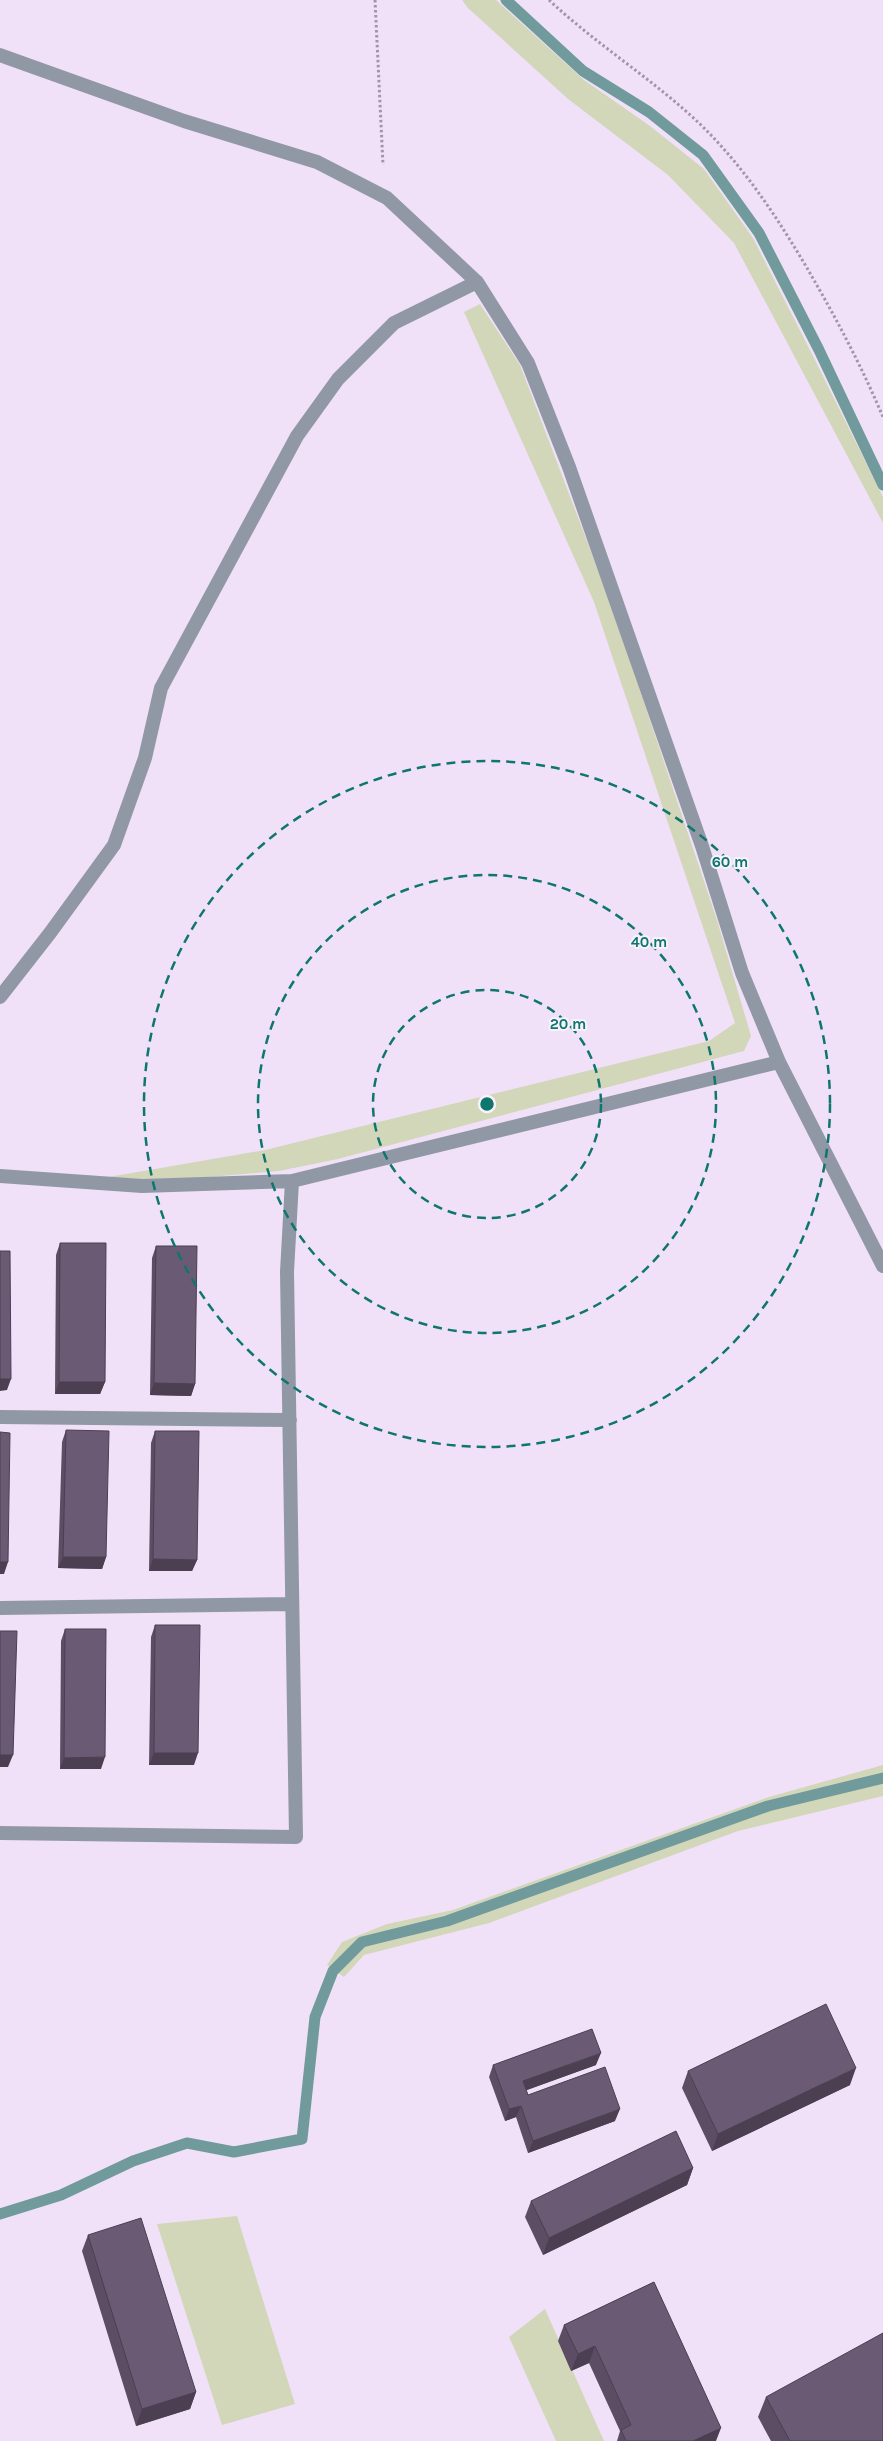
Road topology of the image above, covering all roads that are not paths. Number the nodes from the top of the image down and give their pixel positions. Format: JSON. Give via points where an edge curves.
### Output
{"nodes":[{"id":1,"x":0,"y":55,"type":"edge"},
{"id":2,"x":477,"y":282,"type":"junction"},
{"id":3,"x":0,"y":997,"type":"edge"},
{"id":4,"x":779,"y":1062,"type":"junction"},
{"id":5,"x":0,"y":1176,"type":"edge"},
{"id":6,"x":292,"y":1181,"type":"junction"},
{"id":7,"x":883,"y":1266,"type":"edge"},
{"id":8,"x":0,"y":1417,"type":"edge"},
{"id":9,"x":290,"y":1420,"type":"junction"},
{"id":10,"x":292,"y":1604,"type":"junction"},
{"id":11,"x":0,"y":1608,"type":"edge"},
{"id":12,"x":0,"y":1833,"type":"edge"}],
"edges":[{"from":1,"to":2,"type":"street","via":[[184,121],[317,162],[387,198]]},
{"from":2,"to":3,"type":"street","via":[[394,323],[338,379],[297,436],[161,688],[145,758],[114,845]]},
{"from":2,"to":4,"type":"street","via":[[528,363],[569,467],[702,846],[742,973]]},
{"from":4,"to":6,"type":"street"},
{"from":4,"to":7,"type":"street"},
{"from":5,"to":6,"type":"street","via":[[142,1186]]},
{"from":6,"to":9,"type":"street","via":[[287,1272]]},
{"from":8,"to":9,"type":"street"},
{"from":9,"to":10,"type":"street"},
{"from":10,"to":11,"type":"street"},
{"from":10,"to":12,"type":"street","via":[[296,1837]]}]}
